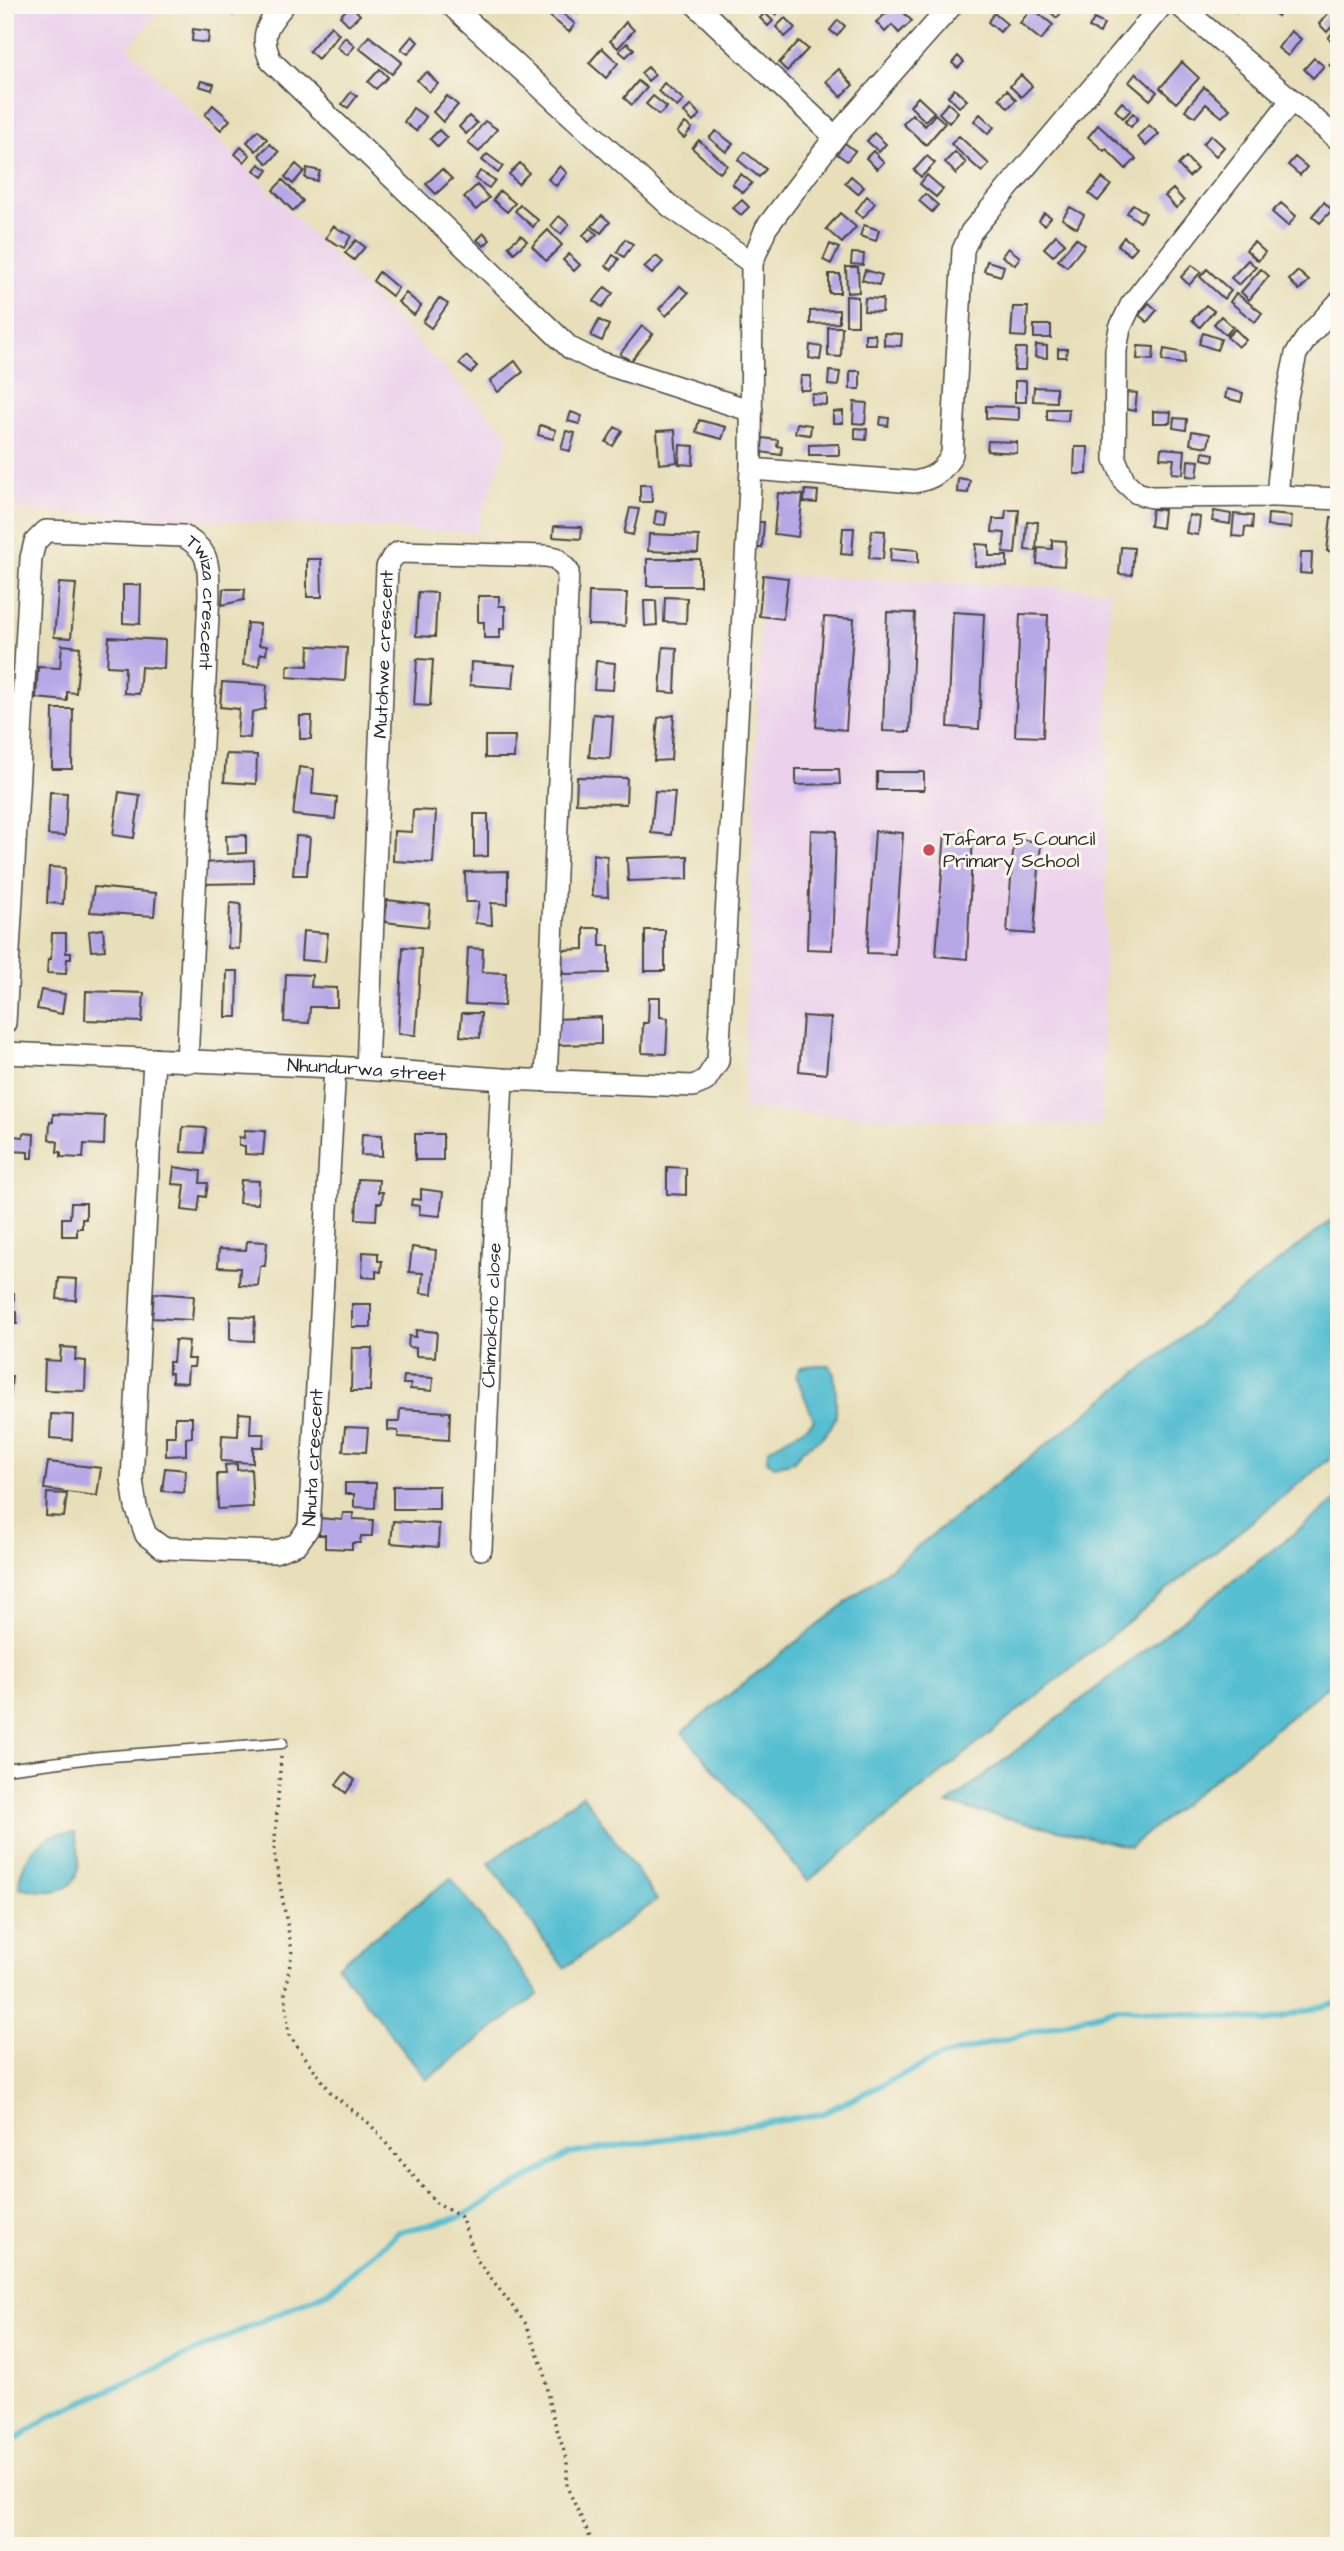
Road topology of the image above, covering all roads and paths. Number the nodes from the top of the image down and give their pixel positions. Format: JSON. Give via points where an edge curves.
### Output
{"nodes":[{"id":1,"x":284,"y":5,"type":"edge"},
{"id":2,"x":451,"y":5,"type":"edge"},
{"id":3,"x":696,"y":5,"type":"edge"},
{"id":4,"x":952,"y":5,"type":"edge"},
{"id":5,"x":1162,"y":5,"type":"edge"},
{"id":6,"x":1178,"y":5,"type":"edge"},
{"id":7,"x":1291,"y":101,"type":"junction"},
{"id":8,"x":835,"y":136,"type":"junction"},
{"id":9,"x":1339,"y":141,"type":"edge"},
{"id":10,"x":752,"y":263,"type":"junction"},
{"id":11,"x":1339,"y":302,"type":"edge"},
{"id":12,"x":752,"y":411,"type":"junction"},
{"id":13,"x":751,"y":468,"type":"junction"},
{"id":14,"x":1277,"y":496,"type":"junction"},
{"id":15,"x":1339,"y":499,"type":"edge"},
{"id":16,"x":5,"y":1023,"type":"edge"},
{"id":17,"x":5,"y":1052,"type":"edge"},
{"id":18,"x":154,"y":1059,"type":"junction"},
{"id":19,"x":187,"y":1062,"type":"junction"},
{"id":20,"x":335,"y":1067,"type":"junction"},
{"id":21,"x":367,"y":1069,"type":"junction"},
{"id":22,"x":502,"y":1079,"type":"junction"},
{"id":23,"x":546,"y":1081,"type":"junction"},
{"id":24,"x":481,"y":1549,"type":"dead end"},
{"id":25,"x":282,"y":1743,"type":"joint"},
{"id":26,"x":5,"y":1769,"type":"edge"},
{"id":27,"x":594,"y":2546,"type":"edge"}],
"edges":[{"from":1,"to":12,"type":"street","via":[[266,32],[264,46],[271,61],[570,348],[596,361]]},
{"from":2,"to":10,"type":"street","via":[[671,206]]},
{"from":3,"to":8,"type":"street"},
{"from":4,"to":8,"type":"street"},
{"from":5,"to":13,"type":"street","via":[[971,232],[963,250],[952,454],[945,467],[927,480],[914,482]]},
{"from":6,"to":7,"type":"street"},
{"from":7,"to":9,"type":"street"},
{"from":7,"to":14,"type":"street","via":[[1131,305],[1119,328],[1116,351],[1115,459],[1125,482],[1136,493],[1151,497]]},
{"from":8,"to":10,"type":"street","via":[[766,228]]},
{"from":10,"to":12,"type":"street"},
{"from":11,"to":14,"type":"street","via":[[1296,354],[1286,402]]},
{"from":12,"to":13,"type":"street"},
{"from":13,"to":23,"type":"street","name":"Nhundurwa street","via":[[718,1061],[705,1081],[693,1086]]},
{"from":14,"to":15,"type":"street"},
{"from":16,"to":19,"type":"street","name":"Twiza crescent","via":[[35,542],[46,531],[183,536],[198,544],[208,561],[209,594]]},
{"from":17,"to":18,"type":"street","name":"Nhundurwa street"},
{"from":18,"to":19,"type":"street","name":"Nhundurwa street"},
{"from":18,"to":20,"type":"street","name":"Nhuta crescent","via":[[132,1480],[146,1535],[163,1548],[275,1552],[298,1544],[309,1527]]},
{"from":19,"to":20,"type":"street","name":"Nhundurwa street"},
{"from":20,"to":21,"type":"street","name":"Nhundurwa street"},
{"from":21,"to":22,"type":"street","name":"Nhundurwa street"},
{"from":21,"to":23,"type":"street","name":"Mutohwe crescent","via":[[387,568],[399,552],[546,556],[556,558],[568,571]]},
{"from":22,"to":23,"type":"street","name":"Nhundurwa street"},
{"from":22,"to":24,"type":"street","name":"Chimokoto close"},
{"from":25,"to":26,"type":"lane"},
{"from":25,"to":27,"type":"path","via":[[274,1852],[292,1951],[285,1994],[289,2035],[332,2094],[370,2124],[436,2203],[461,2217],[477,2260],[526,2324],[543,2368],[567,2461],[567,2487]]}]}
